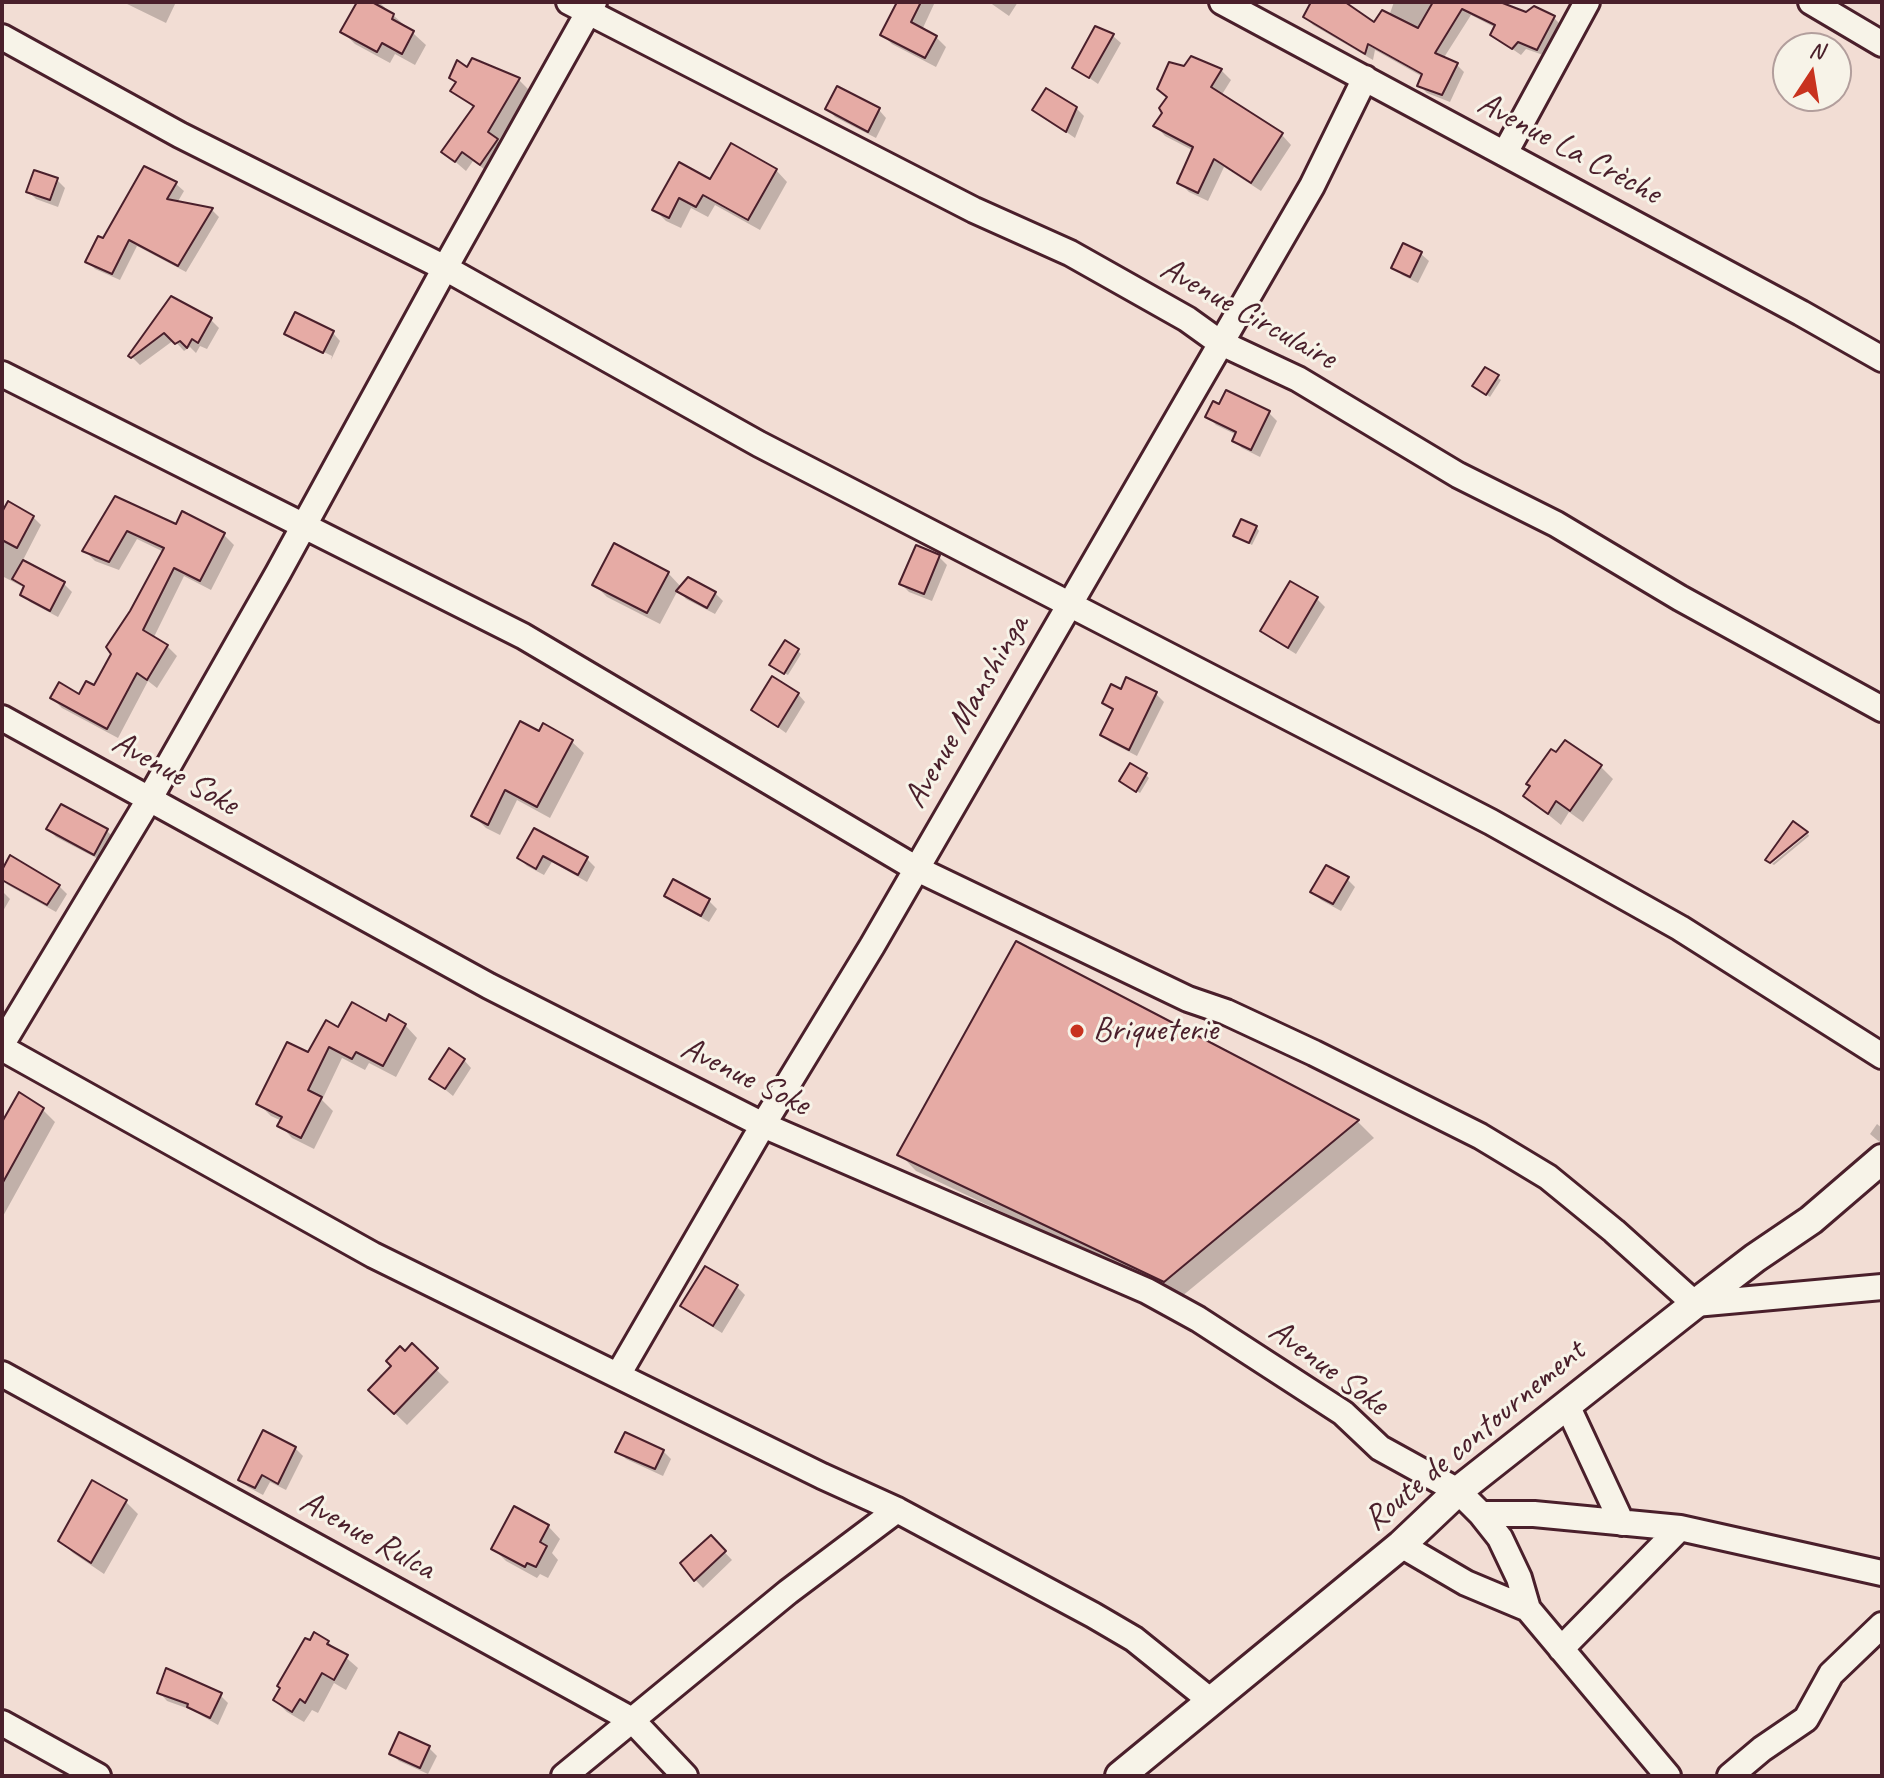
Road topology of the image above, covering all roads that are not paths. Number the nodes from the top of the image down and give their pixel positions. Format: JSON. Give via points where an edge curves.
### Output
{"nodes":[{"id":1,"x":1222,"y":2,"type":"edge"},
{"id":2,"x":1587,"y":2,"type":"edge"},
{"id":3,"x":1811,"y":2,"type":"edge"},
{"id":4,"x":584,"y":6,"type":"edge"},
{"id":5,"x":2,"y":37,"type":"edge"},
{"id":6,"x":1882,"y":44,"type":"edge"},
{"id":7,"x":1365,"y":78,"type":"junction"},
{"id":8,"x":1505,"y":153,"type":"junction"},
{"id":9,"x":445,"y":268,"type":"junction"},
{"id":10,"x":1219,"y":342,"type":"junction"},
{"id":11,"x":1882,"y":359,"type":"edge"},
{"id":12,"x":2,"y":374,"type":"edge"},
{"id":13,"x":303,"y":527,"type":"junction"},
{"id":14,"x":1068,"y":605,"type":"junction"},
{"id":15,"x":1882,"y":709,"type":"edge"},
{"id":16,"x":2,"y":718,"type":"edge"},
{"id":17,"x":150,"y":798,"type":"junction"},
{"id":18,"x":917,"y":869,"type":"junction"},
{"id":19,"x":2,"y":1046,"type":"edge"},
{"id":20,"x":1882,"y":1056,"type":"edge"},
{"id":21,"x":763,"y":1125,"type":"junction"},
{"id":22,"x":1882,"y":1159,"type":"edge"},
{"id":23,"x":1882,"y":1287,"type":"edge"},
{"id":24,"x":1695,"y":1304,"type":"junction"},
{"id":25,"x":2,"y":1374,"type":"edge"},
{"id":26,"x":618,"y":1375,"type":"junction"},
{"id":27,"x":1567,"y":1405,"type":"junction"},
{"id":28,"x":1458,"y":1491,"type":"junction"},
{"id":29,"x":897,"y":1510,"type":"junction"},
{"id":30,"x":1481,"y":1514,"type":"junction"},
{"id":31,"x":1622,"y":1523,"type":"junction"},
{"id":32,"x":1680,"y":1528,"type":"junction"},
{"id":33,"x":1401,"y":1545,"type":"junction"},
{"id":34,"x":1882,"y":1573,"type":"edge"},
{"id":35,"x":1528,"y":1609,"type":"junction"},
{"id":36,"x":1882,"y":1625,"type":"edge"},
{"id":37,"x":1561,"y":1649,"type":"junction"},
{"id":38,"x":1211,"y":1701,"type":"junction"},
{"id":39,"x":632,"y":1720,"type":"junction"},
{"id":40,"x":2,"y":1723,"type":"edge"},
{"id":41,"x":98,"y":1776,"type":"edge"},
{"id":42,"x":564,"y":1776,"type":"edge"},
{"id":43,"x":685,"y":1776,"type":"edge"},
{"id":44,"x":1120,"y":1776,"type":"edge"},
{"id":45,"x":1668,"y":1776,"type":"edge"},
{"id":46,"x":1730,"y":1776,"type":"edge"}],
"edges":[{"from":1,"to":7,"type":"street","name":"Avenue La Crèche"},
{"from":2,"to":8,"type":"street"},
{"from":3,"to":6,"type":"street"},
{"from":4,"to":9,"type":"street"},
{"from":4,"to":10,"type":"street","name":"Avenue Circulaire","via":[[974,210],[1070,253]]},
{"from":5,"to":9,"type":"street","via":[[180,135]]},
{"from":7,"to":8,"type":"street","name":"Avenue La Crèche"},
{"from":7,"to":10,"type":"street","name":"Avenue Manshinga","via":[[1312,186]]},
{"from":8,"to":11,"type":"street","name":"Avenue La Crèche"},
{"from":9,"to":13,"type":"street"},
{"from":9,"to":14,"type":"street","via":[[759,444]]},
{"from":10,"to":14,"type":"street","name":"Avenue Manshinga"},
{"from":10,"to":15,"type":"street","name":"Avenue Circulaire","via":[[1298,379],[1458,475],[1556,524]]},
{"from":12,"to":13,"type":"street"},
{"from":13,"to":17,"type":"street"},
{"from":13,"to":18,"type":"street","via":[[523,636]]},
{"from":14,"to":18,"type":"street","name":"Avenue Manshinga"},
{"from":14,"to":20,"type":"street","via":[[1557,859],[1680,928]]},
{"from":16,"to":17,"type":"street","name":"Avenue Soke"},
{"from":17,"to":19,"type":"street"},
{"from":17,"to":21,"type":"street","name":"Avenue Soke","via":[[489,986]]},
{"from":18,"to":21,"type":"street","name":"Avenue Manshinga"},
{"from":18,"to":24,"type":"street","via":[[1480,1136],[1548,1177]]},
{"from":19,"to":26,"type":"street","via":[[373,1255]]},
{"from":21,"to":26,"type":"street","name":"Avenue Manshinga"},
{"from":21,"to":28,"type":"street","name":"Avenue Soke","via":[[1147,1291],[1303,1385],[1380,1448]]},
{"from":22,"to":24,"type":"street","name":"Route de contournement","via":[[1811,1220]]},
{"from":23,"to":24,"type":"street"},
{"from":24,"to":27,"type":"street","name":"Route de contournement"},
{"from":25,"to":39,"type":"street","name":"Avenue Rulca"},
{"from":26,"to":29,"type":"street"},
{"from":27,"to":28,"type":"street","name":"Route de contournement"},
{"from":27,"to":31,"type":"street"},
{"from":28,"to":30,"type":"street","name":"Avenue Soke"},
{"from":28,"to":33,"type":"street","name":"Route de contournement"},
{"from":29,"to":38,"type":"street","via":[[1134,1639]]},
{"from":29,"to":39,"type":"street"},
{"from":30,"to":31,"type":"street"},
{"from":30,"to":35,"type":"street","name":"Avenue Soke","via":[[1500,1538]]},
{"from":31,"to":32,"type":"street"},
{"from":32,"to":34,"type":"street"},
{"from":32,"to":37,"type":"street"},
{"from":33,"to":35,"type":"street","via":[[1466,1583]]},
{"from":33,"to":38,"type":"street","name":"Route de contournement"},
{"from":35,"to":37,"type":"street"},
{"from":36,"to":46,"type":"street","via":[[1831,1674],[1806,1719]]},
{"from":37,"to":45,"type":"street"},
{"from":38,"to":44,"type":"street","name":"Route de contournement"},
{"from":39,"to":42,"type":"street"},
{"from":39,"to":43,"type":"street","name":"Avenue Rulca"},
{"from":40,"to":41,"type":"street"}]}
